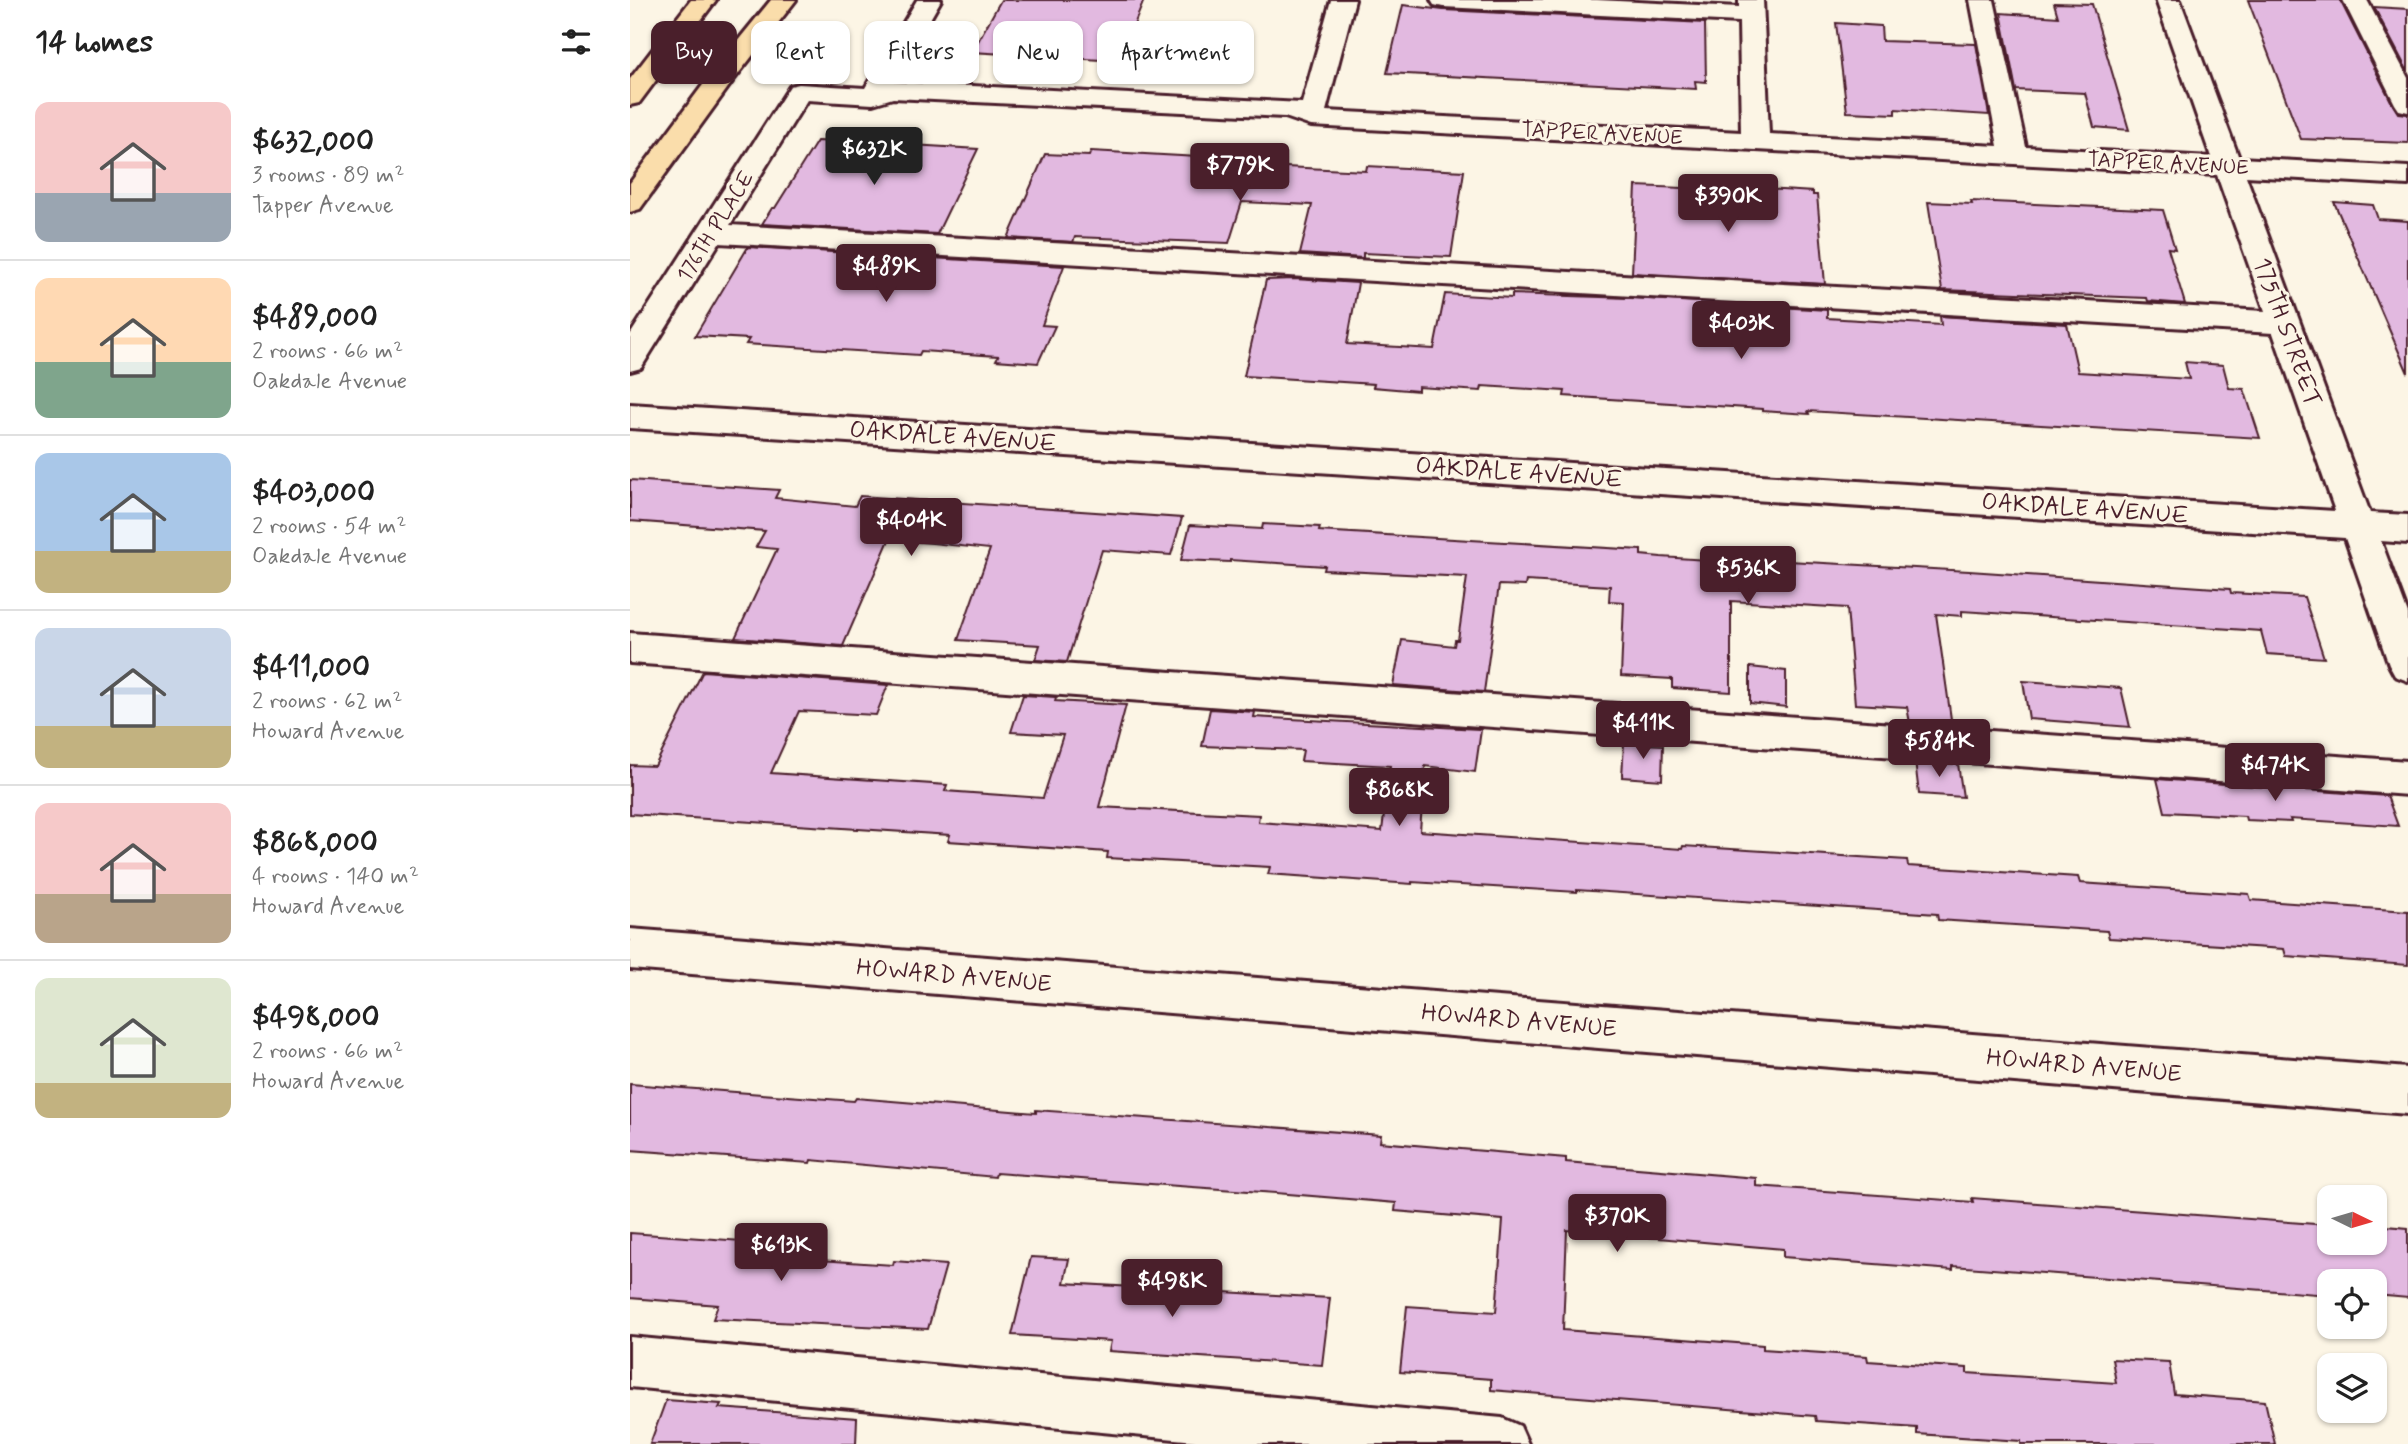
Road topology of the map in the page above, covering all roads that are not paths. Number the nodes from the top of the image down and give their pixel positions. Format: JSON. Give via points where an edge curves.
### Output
{"nodes":[{"id":1,"x":704,"y":0,"type":"edge"},
{"id":2,"x":773,"y":0,"type":"edge"},
{"id":3,"x":784,"y":0,"type":"edge"},
{"id":4,"x":929,"y":0,"type":"edge"},
{"id":5,"x":1343,"y":0,"type":"edge"},
{"id":6,"x":1443,"y":0,"type":"edge"},
{"id":7,"x":1982,"y":0,"type":"edge"},
{"id":8,"x":2168,"y":0,"type":"edge"},
{"id":9,"x":2355,"y":0,"type":"edge"},
{"id":10,"x":1550,"y":3,"type":"edge"},
{"id":11,"x":1752,"y":7,"type":"edge"},
{"id":12,"x":737,"y":55,"type":"edge"},
{"id":13,"x":737,"y":59,"type":"edge"},
{"id":14,"x":717,"y":84,"type":"edge"},
{"id":15,"x":799,"y":92,"type":"joint"},
{"id":16,"x":873,"y":96,"type":"junction"},
{"id":17,"x":630,"y":97,"type":"edge"},
{"id":18,"x":2408,"y":104,"type":"edge"},
{"id":19,"x":1311,"y":118,"type":"junction"},
{"id":20,"x":1755,"y":140,"type":"junction"},
{"id":21,"x":2014,"y":154,"type":"junction"},
{"id":22,"x":2228,"y":166,"type":"junction"},
{"id":23,"x":2408,"y":176,"type":"edge"},
{"id":24,"x":630,"y":202,"type":"edge"},
{"id":25,"x":711,"y":233,"type":"junction"},
{"id":26,"x":2284,"y":323,"type":"junction"},
{"id":27,"x":630,"y":360,"type":"edge"},
{"id":28,"x":630,"y":416,"type":"edge"},
{"id":29,"x":2358,"y":525,"type":"junction"},
{"id":30,"x":2408,"y":529,"type":"edge"},
{"id":31,"x":630,"y":648,"type":"edge"},
{"id":32,"x":2408,"y":665,"type":"edge"},
{"id":33,"x":2408,"y":778,"type":"edge"},
{"id":34,"x":630,"y":949,"type":"edge"},
{"id":35,"x":2408,"y":1091,"type":"edge"},
{"id":36,"x":630,"y":1362,"type":"edge"},
{"id":37,"x":1502,"y":1444,"type":"edge"}],
"edges":[{"from":1,"to":17,"type":"highway"},
{"from":2,"to":12,"type":"highway"},
{"from":3,"to":13,"type":"highway"},
{"from":4,"to":16,"type":"street"},
{"from":5,"to":19,"type":"street"},
{"from":6,"to":10,"type":"street"},
{"from":7,"to":21,"type":"street"},
{"from":8,"to":22,"type":"street","name":"175TH STREET"},
{"from":9,"to":18,"type":"street"},
{"from":10,"to":11,"type":"street"},
{"from":11,"to":20,"type":"street"},
{"from":14,"to":24,"type":"highway"},
{"from":15,"to":16,"type":"street","name":"TAPPER AVENUE"},
{"from":15,"to":25,"type":"street","name":"176TH PLACE"},
{"from":16,"to":19,"type":"street","name":"TAPPER AVENUE","via":[[891,90],[1285,108]]},
{"from":19,"to":20,"type":"street","name":"TAPPER AVENUE"},
{"from":20,"to":21,"type":"street","name":"TAPPER AVENUE"},
{"from":21,"to":22,"type":"street","name":"TAPPER AVENUE"},
{"from":22,"to":23,"type":"street","name":"TAPPER AVENUE"},
{"from":22,"to":26,"type":"street","name":"175TH STREET"},
{"from":25,"to":26,"type":"street"},
{"from":25,"to":27,"type":"street","name":"176TH PLACE"},
{"from":26,"to":29,"type":"street","name":"175TH STREET"},
{"from":28,"to":29,"type":"street","name":"OAKDALE AVENUE"},
{"from":29,"to":30,"type":"street","name":"OAKDALE AVENUE"},
{"from":29,"to":32,"type":"street","name":"175TH STREET"},
{"from":31,"to":33,"type":"street"},
{"from":34,"to":35,"type":"street","name":"HOWARD AVENUE"},
{"from":36,"to":37,"type":"street"}]}
